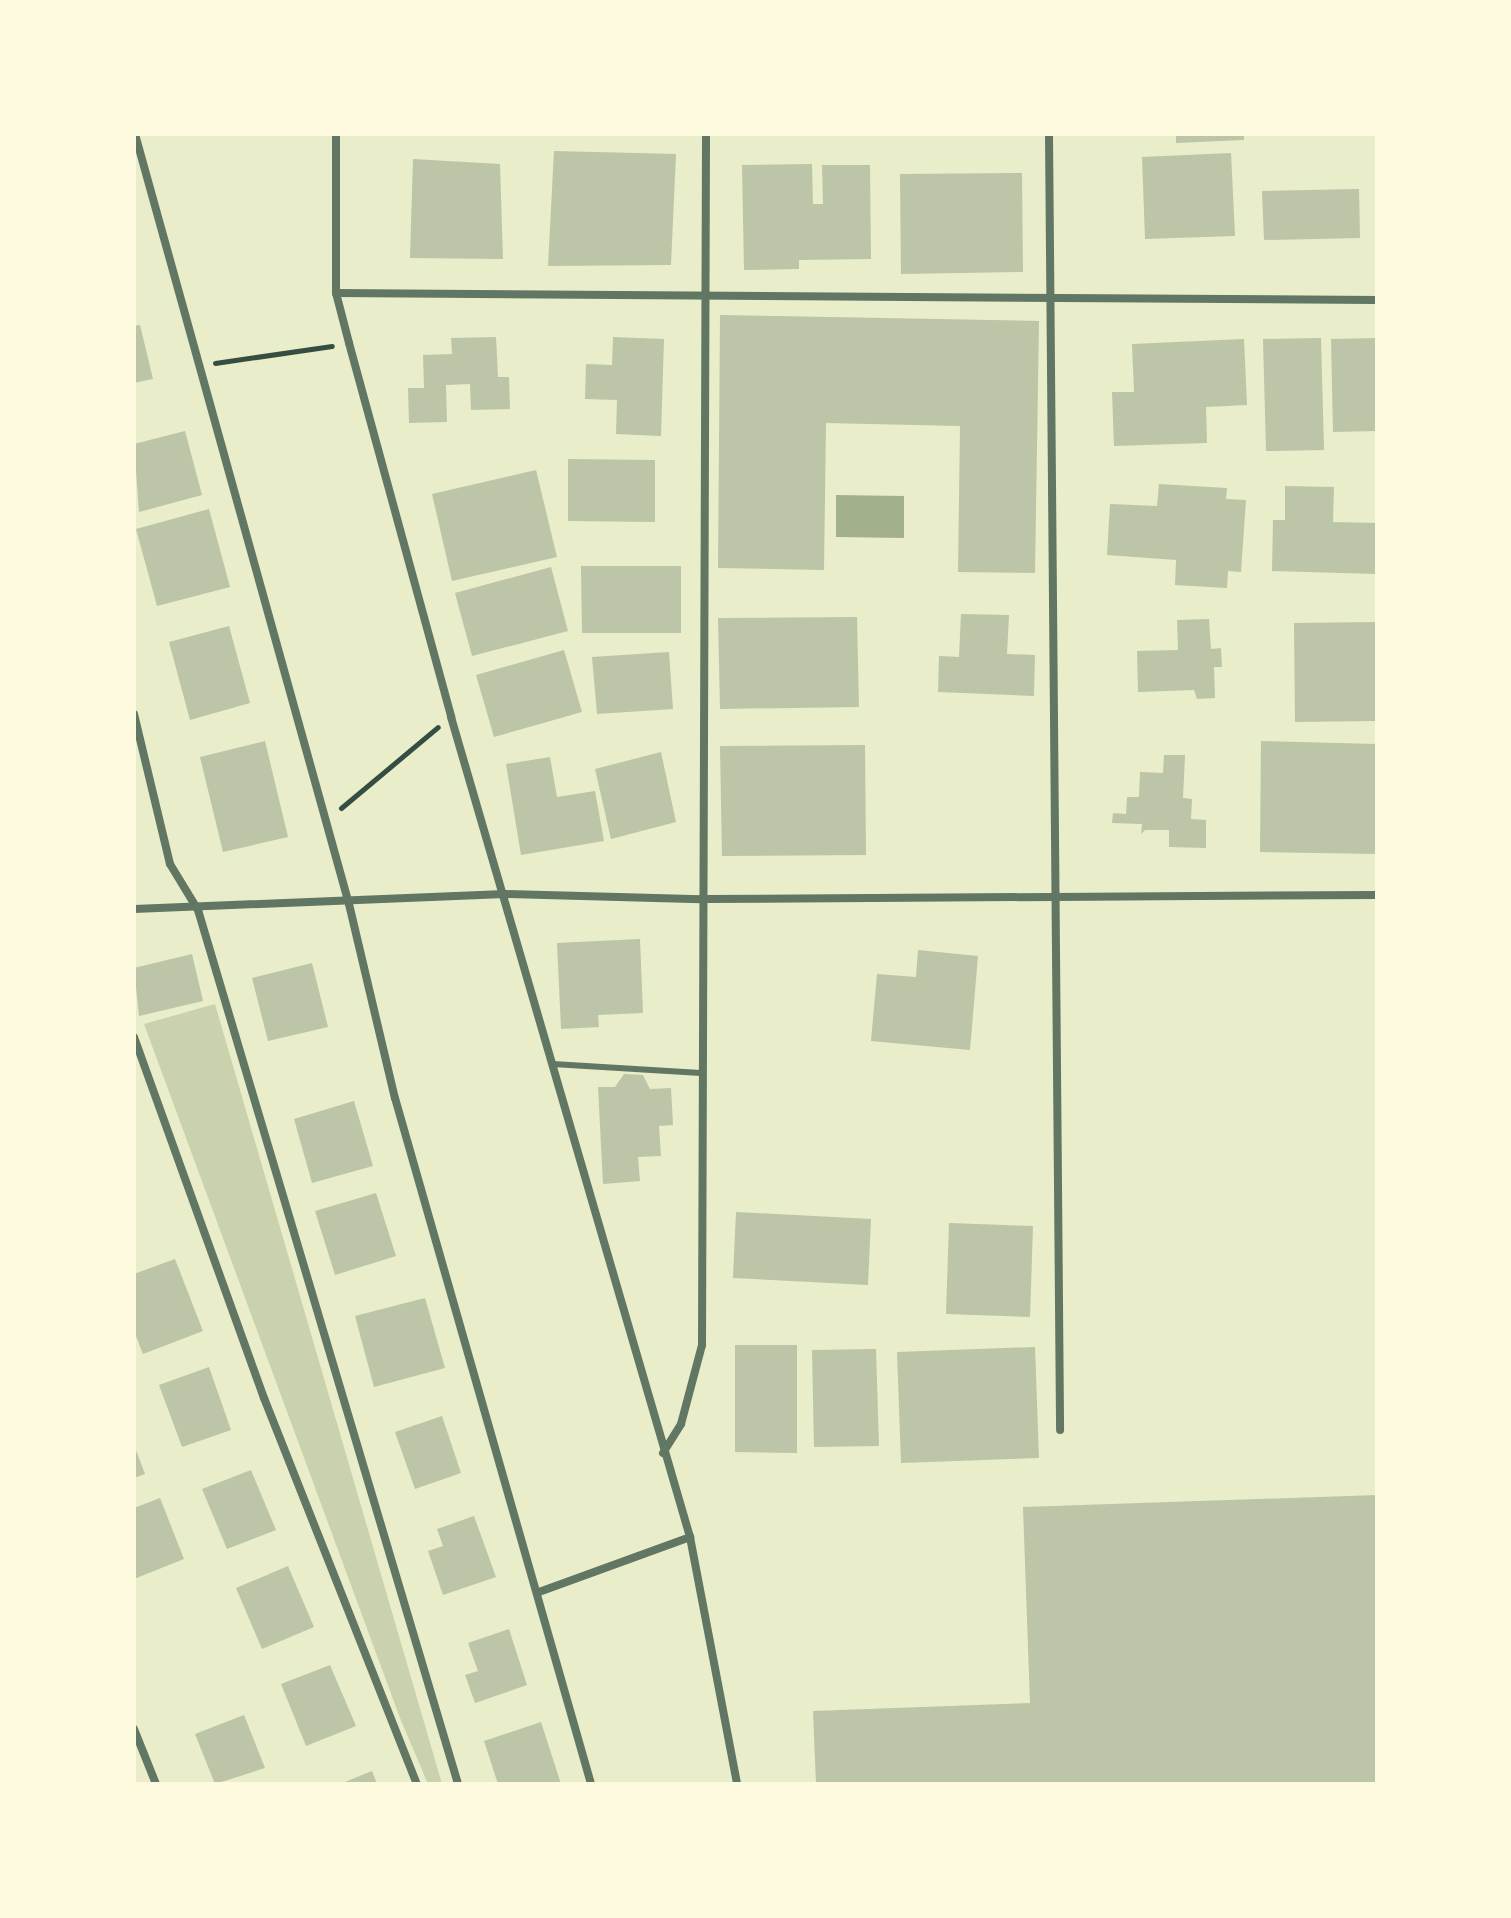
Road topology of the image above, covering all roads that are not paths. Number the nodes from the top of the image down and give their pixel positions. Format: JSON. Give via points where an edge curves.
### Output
{"nodes":[{"id":1,"x":135,"y":134,"type":"edge"},
{"id":2,"x":336,"y":134,"type":"edge"},
{"id":3,"x":706,"y":134,"type":"edge"},
{"id":4,"x":1049,"y":134,"type":"edge"},
{"id":5,"x":336,"y":293,"type":"junction"},
{"id":6,"x":708,"y":295,"type":"junction"},
{"id":7,"x":1051,"y":297,"type":"junction"},
{"id":8,"x":1377,"y":300,"type":"edge"},
{"id":9,"x":134,"y":714,"type":"edge"},
{"id":10,"x":505,"y":894,"type":"junction"},
{"id":11,"x":1377,"y":895,"type":"edge"},
{"id":12,"x":1056,"y":896,"type":"junction"},
{"id":13,"x":701,"y":899,"type":"junction"},
{"id":14,"x":349,"y":904,"type":"junction"},
{"id":15,"x":134,"y":909,"type":"edge"},
{"id":16,"x":198,"y":910,"type":"junction"},
{"id":17,"x":134,"y":1037,"type":"edge"},
{"id":18,"x":553,"y":1064,"type":"junction"},
{"id":19,"x":701,"y":1073,"type":"junction"},
{"id":20,"x":1060,"y":1430,"type":"dead end"},
{"id":21,"x":663,"y":1453,"type":"junction"},
{"id":22,"x":690,"y":1537,"type":"junction"},
{"id":23,"x":539,"y":1592,"type":"junction"},
{"id":24,"x":134,"y":1729,"type":"edge"},
{"id":25,"x":156,"y":1784,"type":"edge"},
{"id":26,"x":417,"y":1784,"type":"edge"},
{"id":27,"x":458,"y":1784,"type":"edge"},
{"id":28,"x":591,"y":1784,"type":"edge"},
{"id":29,"x":737,"y":1784,"type":"edge"}],
"edges":[{"from":1,"to":14,"type":"street"},
{"from":2,"to":5,"type":"street"},
{"from":3,"to":6,"type":"street"},
{"from":4,"to":7,"type":"street"},
{"from":5,"to":6,"type":"street"},
{"from":5,"to":10,"type":"street","via":[[451,717]]},
{"from":6,"to":7,"type":"street"},
{"from":6,"to":13,"type":"street"},
{"from":7,"to":8,"type":"street"},
{"from":7,"to":12,"type":"street"},
{"from":9,"to":16,"type":"street","via":[[170,864]]},
{"from":10,"to":13,"type":"street"},
{"from":10,"to":14,"type":"street"},
{"from":10,"to":18,"type":"street"},
{"from":11,"to":12,"type":"street"},
{"from":12,"to":13,"type":"street"},
{"from":12,"to":20,"type":"street"},
{"from":13,"to":19,"type":"street"},
{"from":14,"to":16,"type":"street"},
{"from":14,"to":23,"type":"street","via":[[395,1098]]},
{"from":15,"to":16,"type":"street"},
{"from":16,"to":27,"type":"street"},
{"from":17,"to":26,"type":"street","via":[[264,1398]]},
{"from":18,"to":19,"type":"lane"},
{"from":18,"to":21,"type":"street"},
{"from":19,"to":21,"type":"street","via":[[702,1345],[681,1424]]},
{"from":21,"to":22,"type":"street"},
{"from":22,"to":23,"type":"street"},
{"from":22,"to":29,"type":"street"},
{"from":23,"to":28,"type":"street"},
{"from":24,"to":25,"type":"street"}]}
